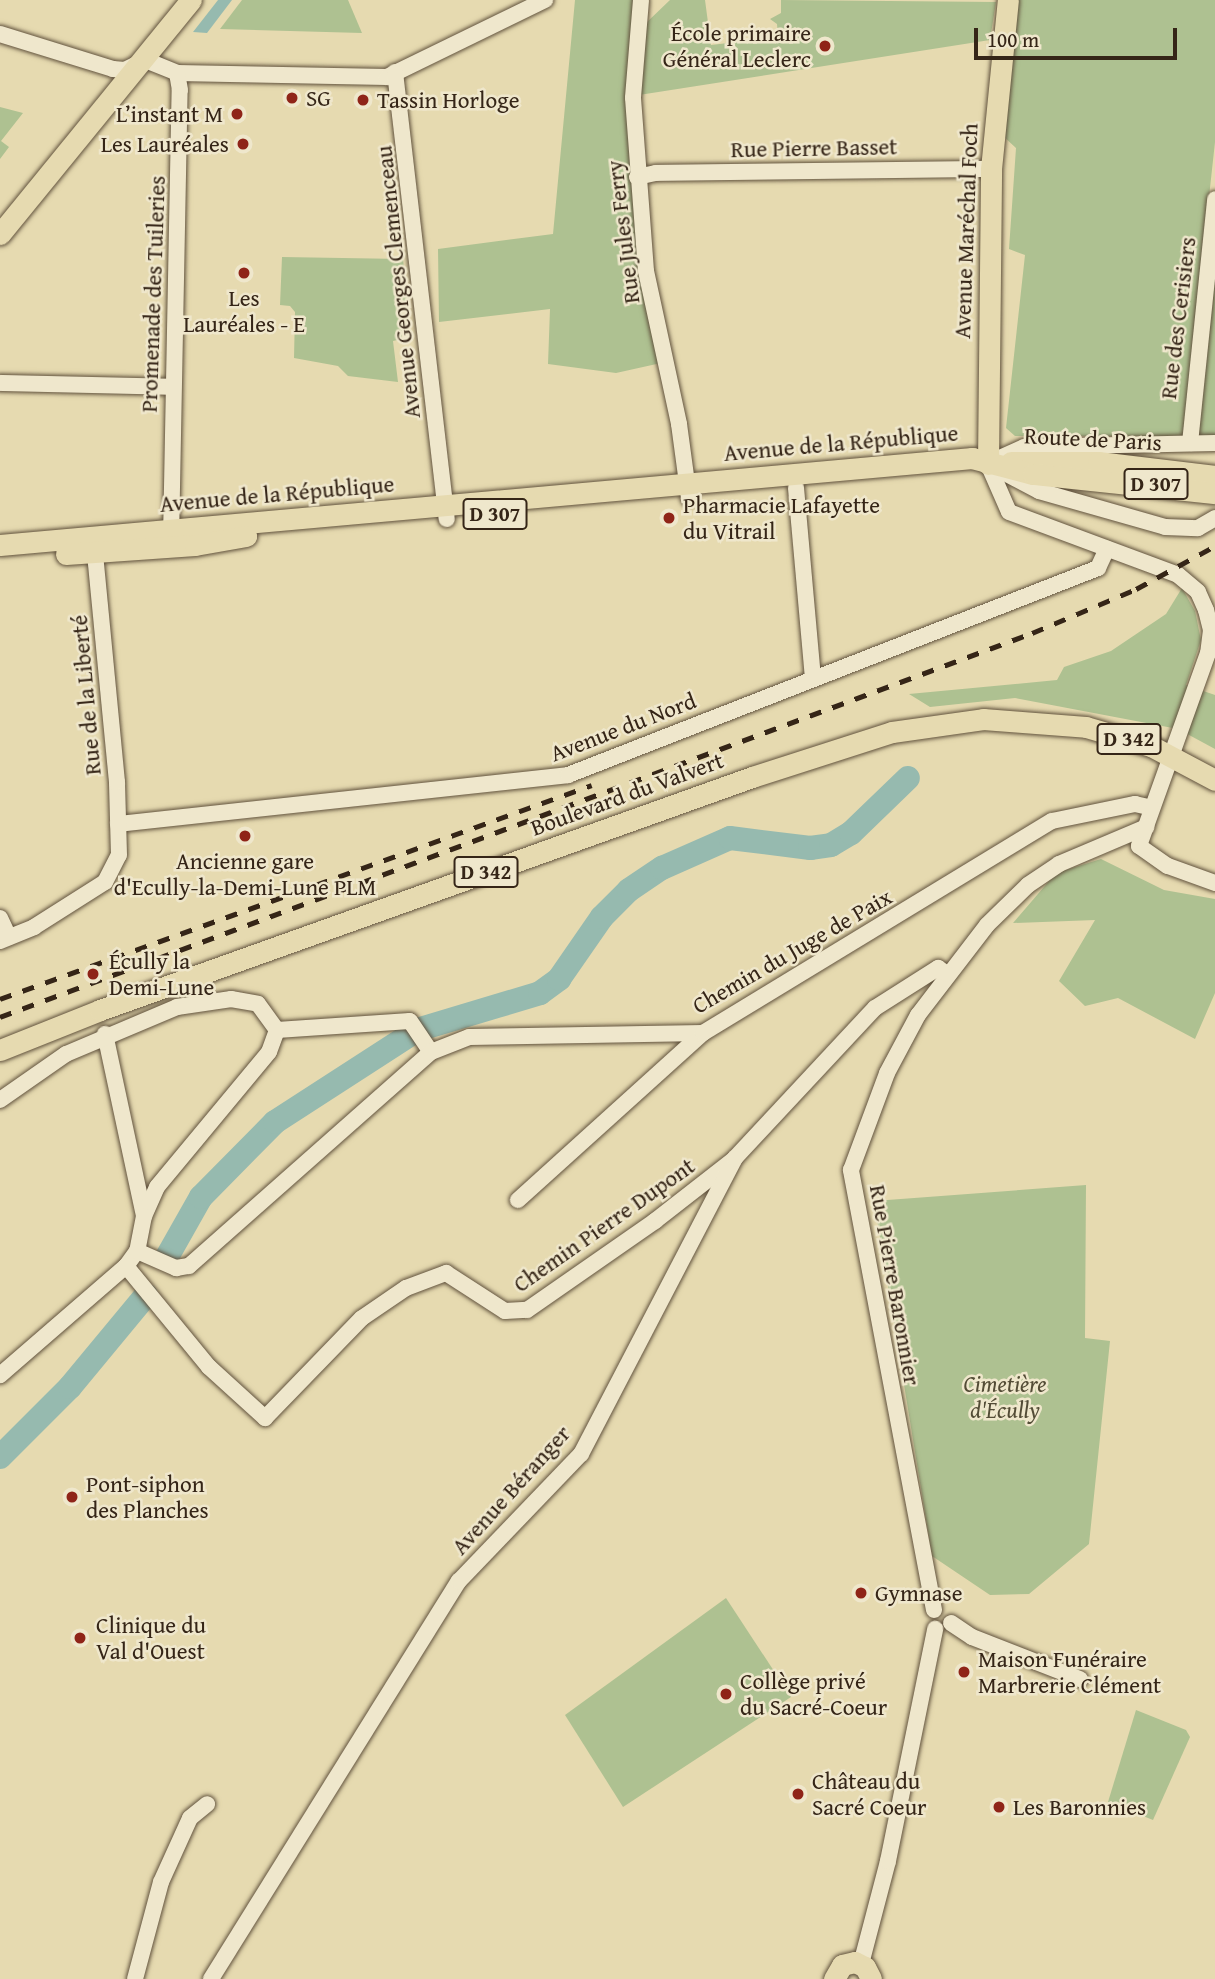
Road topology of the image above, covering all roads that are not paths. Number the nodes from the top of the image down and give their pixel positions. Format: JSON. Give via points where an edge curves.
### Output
{"nodes":[{"id":1,"x":545,"y":0,"type":"edge"},
{"id":2,"x":641,"y":0,"type":"edge"},
{"id":3,"x":1008,"y":0,"type":"edge"},
{"id":4,"x":181,"y":2,"type":"edge"},
{"id":5,"x":0,"y":34,"type":"edge"},
{"id":6,"x":143,"y":59,"type":"junction"},
{"id":7,"x":110,"y":71,"type":"junction"},
{"id":8,"x":395,"y":72,"type":"junction"},
{"id":9,"x":177,"y":73,"type":"junction"},
{"id":10,"x":62,"y":154,"type":"junction"},
{"id":11,"x":991,"y":169,"type":"junction"},
{"id":12,"x":637,"y":177,"type":"junction"},
{"id":13,"x":1215,"y":199,"type":"edge"},
{"id":14,"x":0,"y":221,"type":"edge"},
{"id":15,"x":0,"y":234,"type":"edge"},
{"id":16,"x":0,"y":383,"type":"edge"},
{"id":17,"x":173,"y":387,"type":"junction"},
{"id":18,"x":1190,"y":443,"type":"junction"},
{"id":19,"x":1215,"y":443,"type":"edge"},
{"id":20,"x":988,"y":464,"type":"junction"},
{"id":21,"x":1097,"y":470,"type":"junction"},
{"id":22,"x":1215,"y":476,"type":"edge"},
{"id":23,"x":688,"y":490,"type":"junction"},
{"id":24,"x":1215,"y":493,"type":"edge"},
{"id":25,"x":796,"y":494,"type":"junction"},
{"id":26,"x":445,"y":504,"type":"junction"},
{"id":27,"x":1215,"y":518,"type":"edge"},
{"id":28,"x":171,"y":531,"type":"junction"},
{"id":29,"x":0,"y":545,"type":"edge"},
{"id":30,"x":1107,"y":549,"type":"junction"},
{"id":31,"x":94,"y":550,"type":"junction"},
{"id":32,"x":0,"y":559,"type":"edge"},
{"id":33,"x":813,"y":677,"type":"junction"},
{"id":34,"x":1173,"y":755,"type":"junction"},
{"id":35,"x":1212,"y":775,"type":"edge"},
{"id":36,"x":1152,"y":808,"type":"junction"},
{"id":37,"x":118,"y":824,"type":"junction"},
{"id":38,"x":1146,"y":827,"type":"junction"},
{"id":39,"x":1139,"y":846,"type":"junction"},
{"id":40,"x":1094,"y":849,"type":"junction"},
{"id":41,"x":1215,"y":883,"type":"edge"},
{"id":42,"x":0,"y":918,"type":"edge"},
{"id":43,"x":5,"y":939,"type":"edge"},
{"id":44,"x":947,"y":974,"type":"junction"},
{"id":45,"x":277,"y":1030,"type":"junction"},
{"id":46,"x":702,"y":1033,"type":"junction"},
{"id":47,"x":105,"y":1034,"type":"junction"},
{"id":48,"x":426,"y":1047,"type":"junction"},
{"id":49,"x":0,"y":1050,"type":"edge"},
{"id":50,"x":0,"y":1101,"type":"edge"},
{"id":51,"x":735,"y":1158,"type":"junction"},
{"id":52,"x":518,"y":1200,"type":"dead end"},
{"id":53,"x":144,"y":1216,"type":"junction"},
{"id":54,"x":142,"y":1254,"type":"junction"},
{"id":55,"x":130,"y":1269,"type":"junction"},
{"id":56,"x":0,"y":1375,"type":"edge"},
{"id":57,"x":934,"y":1610,"type":"junction"},
{"id":58,"x":951,"y":1623,"type":"junction"},
{"id":59,"x":935,"y":1629,"type":"junction"},
{"id":60,"x":1080,"y":1679,"type":"dead end"},
{"id":61,"x":207,"y":1804,"type":"dead end"},
{"id":62,"x":869,"y":1974,"type":"edge"},
{"id":63,"x":135,"y":1979,"type":"edge"},
{"id":64,"x":211,"y":1979,"type":"edge"},
{"id":65,"x":834,"y":1979,"type":"edge"}],
"edges":[{"from":1,"to":8,"type":"street"},
{"from":2,"to":12,"type":"street","name":"Rue Jules Ferry","via":[[633,98]]},
{"from":3,"to":11,"type":"main road","name":"Avenue Maréchal Foch"},
{"from":4,"to":6,"type":"main road"},
{"from":4,"to":7,"type":"main road"},
{"from":5,"to":7,"type":"street"},
{"from":6,"to":7,"type":"street"},
{"from":6,"to":9,"type":"street"},
{"from":6,"to":10,"type":"main road"},
{"from":7,"to":10,"type":"street","via":[[113,87]]},
{"from":7,"to":14,"type":"main road"},
{"from":8,"to":9,"type":"street","via":[[387,76]]},
{"from":8,"to":26,"type":"street","name":"Avenue Georges Clemenceau"},
{"from":9,"to":17,"type":"street","name":"Promenade des Tuileries"},
{"from":10,"to":15,"type":"main road","via":[[35,196]]},
{"from":11,"to":12,"type":"street","name":"Rue Pierre Basset","via":[[656,173]]},
{"from":11,"to":20,"type":"main road","name":"Avenue Maréchal Foch"},
{"from":12,"to":23,"type":"street","name":"Rue Jules Ferry","via":[[646,271]]},
{"from":13,"to":18,"type":"street","name":"Rue des Cerisiers"},
{"from":16,"to":17,"type":"street"},
{"from":17,"to":28,"type":"street","name":"Promenade des Tuileries"},
{"from":18,"to":19,"type":"street"},
{"from":18,"to":20,"type":"street","via":[[1024,447]]},
{"from":20,"to":21,"type":"main road","name":"Route de Paris","number":"D 307","via":[[1033,474]]},
{"from":20,"to":23,"type":"main road","name":"Avenue de la République","number":"D 307","via":[[972,458]]},
{"from":20,"to":25,"type":"main road","name":"Avenue de la République","number":"D 307","via":[[969,472]]},
{"from":20,"to":27,"type":"street","via":[[1039,491],[1165,527],[1198,528]]},
{"from":20,"to":30,"type":"street","via":[[1009,512]]},
{"from":21,"to":22,"type":"main road","name":"Route de Paris","number":"D 307"},
{"from":21,"to":24,"type":"main road","name":"Route de Paris","number":"D 307"},
{"from":23,"to":25,"type":"main road","name":"Avenue de la République","number":"D 307"},
{"from":23,"to":26,"type":"main road","name":"Avenue de la République","number":"D 307"},
{"from":25,"to":33,"type":"street"},
{"from":26,"to":28,"type":"main road","name":"Avenue de la République","number":"D 307"},
{"from":28,"to":31,"type":"main road","name":"Avenue de la République","number":"D 307"},
{"from":29,"to":31,"type":"main road","name":"Avenue de la République","number":"D 307"},
{"from":30,"to":33,"type":"street","name":"Avenue du Nord","via":[[1098,568]]},
{"from":30,"to":34,"type":"street","via":[[1186,580],[1198,592],[1209,618],[1208,653]]},
{"from":31,"to":32,"type":"main road","name":"Avenue de la République","number":"D 307"},
{"from":31,"to":37,"type":"street","name":"Rue de la Liberté"},
{"from":33,"to":37,"type":"street","name":"Avenue du Nord","via":[[549,779]]},
{"from":34,"to":35,"type":"main road","name":"Boulevard du Valvert","number":"D 342"},
{"from":34,"to":36,"type":"street"},
{"from":34,"to":49,"type":"main road","name":"Boulevard du Valvert","number":"D 342","via":[[1086,727],[1038,721],[968,720],[883,735],[752,777],[126,1000]]},
{"from":36,"to":38,"type":"street"},
{"from":36,"to":46,"type":"street","name":"Chemin du Juge de Paix","via":[[1135,804],[1052,821]]},
{"from":37,"to":43,"type":"street","name":"Rue de la Liberté","via":[[119,855],[110,878],[34,927]]},
{"from":38,"to":39,"type":"street"},
{"from":38,"to":40,"type":"street","name":"Rue Pierre Baronnier"},
{"from":39,"to":40,"type":"street","name":"Rue Pierre Baronnier"},
{"from":39,"to":41,"type":"street","via":[[1168,866]]},
{"from":40,"to":44,"type":"street","name":"Rue Pierre Baronnier","via":[[1028,885]]},
{"from":42,"to":43,"type":"street"},
{"from":44,"to":51,"type":"street","name":"Avenue Béranger","via":[[938,968],[875,1008]]},
{"from":44,"to":57,"type":"street","name":"Rue Pierre Baronnier","via":[[918,1015],[887,1073],[851,1170]]},
{"from":45,"to":47,"type":"street","via":[[258,1004],[232,999],[177,1007]]},
{"from":45,"to":48,"type":"street","via":[[410,1021]]},
{"from":45,"to":53,"type":"street","via":[[269,1052],[172,1166]]},
{"from":46,"to":48,"type":"street","name":"Chemin du Juge de Paix","via":[[469,1037]]},
{"from":46,"to":52,"type":"street"},
{"from":47,"to":50,"type":"street","via":[[66,1054]]},
{"from":47,"to":53,"type":"street"},
{"from":48,"to":54,"type":"street","name":"Chemin du Juge de Paix","via":[[189,1266],[176,1268]]},
{"from":51,"to":55,"type":"street","name":"Chemin Pierre Dupont","via":[[655,1222],[527,1310],[505,1311],[446,1273],[406,1288],[362,1318],[270,1417],[259,1416],[209,1367]]},
{"from":51,"to":64,"type":"street","name":"Avenue Béranger","via":[[581,1454],[459,1581]]},
{"from":53,"to":54,"type":"street"},
{"from":54,"to":55,"type":"street"},
{"from":55,"to":56,"type":"street"},
{"from":57,"to":58,"type":"street","via":[[949,1612]]},
{"from":57,"to":59,"type":"street","via":[[930,1618]]},
{"from":58,"to":59,"type":"street","via":[[944,1630]]},
{"from":58,"to":60,"type":"street","via":[[972,1637]]},
{"from":59,"to":62,"type":"street"},
{"from":61,"to":63,"type":"street","via":[[190,1818],[161,1882]]},
{"from":62,"to":65,"type":"main road","via":[[842,1965]]}]}
